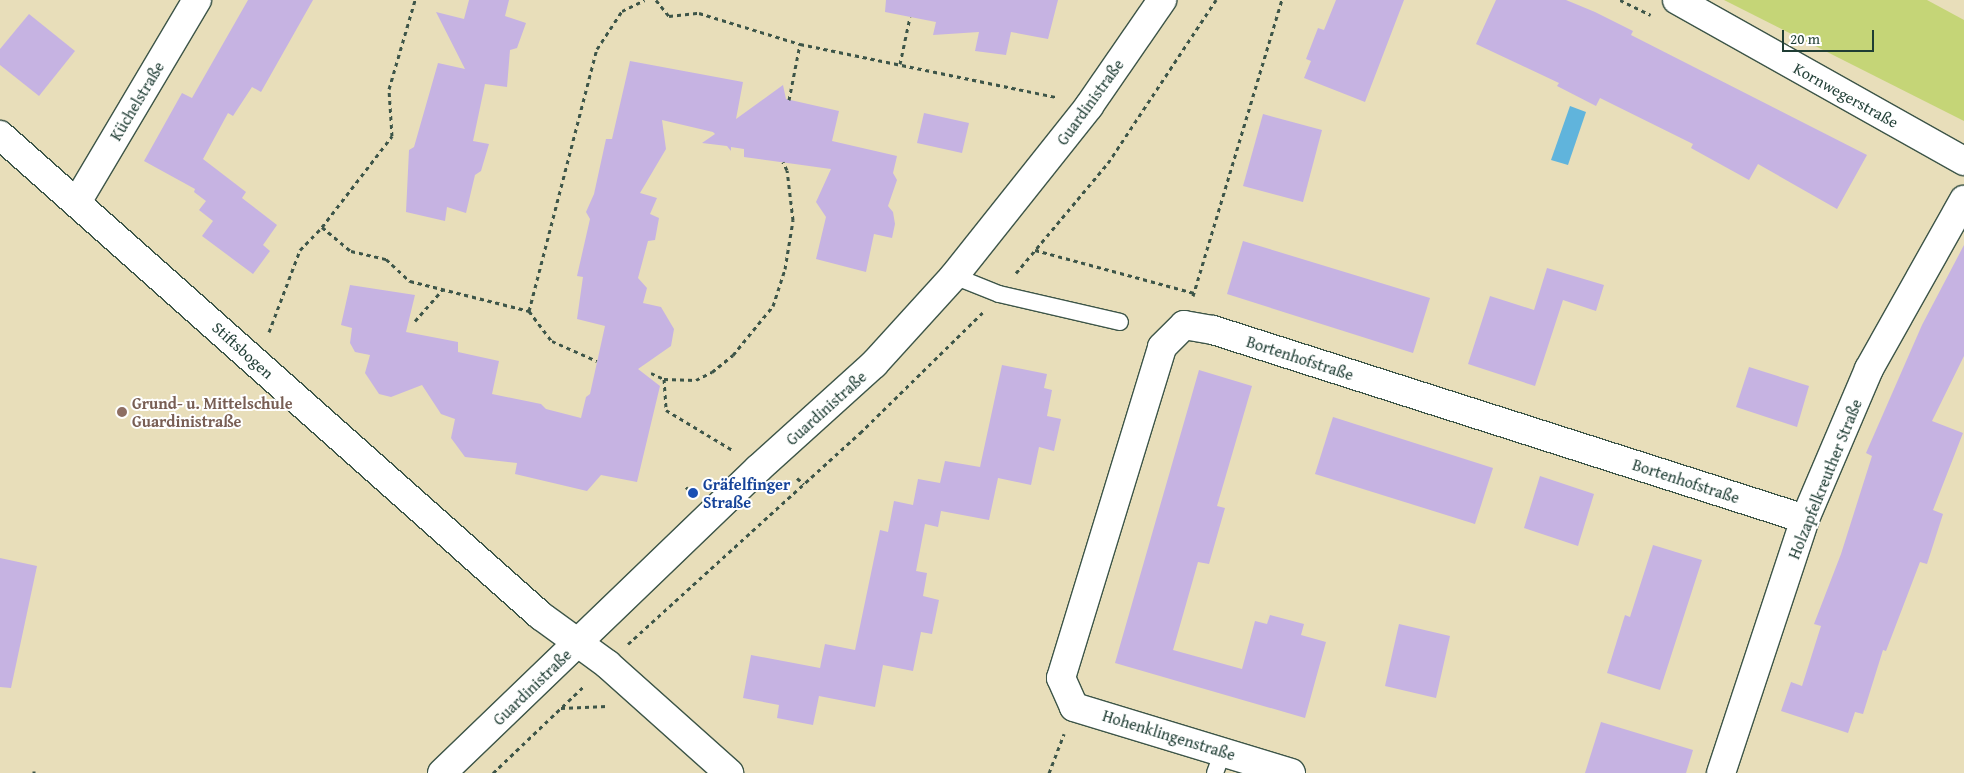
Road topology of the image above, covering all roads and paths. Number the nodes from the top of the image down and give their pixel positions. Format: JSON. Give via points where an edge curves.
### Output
{"nodes":[{"id":1,"x":197,"y":0,"type":"edge"},
{"id":2,"x":415,"y":0,"type":"edge"},
{"id":3,"x":645,"y":0,"type":"edge"},
{"id":4,"x":656,"y":0,"type":"edge"},
{"id":5,"x":1162,"y":0,"type":"edge"},
{"id":6,"x":1282,"y":0,"type":"edge"},
{"id":7,"x":1677,"y":0,"type":"edge"},
{"id":8,"x":910,"y":17,"type":"dead end"},
{"id":9,"x":800,"y":44,"type":"junction"},
{"id":10,"x":900,"y":64,"type":"junction"},
{"id":11,"x":789,"y":100,"type":"dead end"},
{"id":12,"x":1089,"y":106,"type":"junction"},
{"id":13,"x":0,"y":135,"type":"edge"},
{"id":14,"x":1964,"y":161,"type":"edge"},
{"id":15,"x":783,"y":162,"type":"dead end"},
{"id":16,"x":1964,"y":200,"type":"edge"},
{"id":17,"x":77,"y":202,"type":"junction"},
{"id":18,"x":322,"y":227,"type":"junction"},
{"id":19,"x":1035,"y":250,"type":"dead end"},
{"id":20,"x":954,"y":276,"type":"junction"},
{"id":21,"x":443,"y":289,"type":"junction"},
{"id":22,"x":1194,"y":293,"type":"junction"},
{"id":23,"x":529,"y":311,"type":"junction"},
{"id":24,"x":415,"y":321,"type":"dead end"},
{"id":25,"x":1120,"y":322,"type":"dead end"},
{"id":26,"x":1184,"y":325,"type":"junction"},
{"id":27,"x":269,"y":332,"type":"dead end"},
{"id":28,"x":597,"y":361,"type":"dead end"},
{"id":29,"x":651,"y":373,"type":"dead end"},
{"id":30,"x":664,"y":379,"type":"junction"},
{"id":31,"x":759,"y":468,"type":"junction"},
{"id":32,"x":797,"y":478,"type":"dead end"},
{"id":33,"x":804,"y":484,"type":"dead end"},
{"id":34,"x":686,"y":487,"type":"dead end"},
{"id":35,"x":693,"y":493,"type":"dead end"},
{"id":36,"x":1805,"y":519,"type":"junction"},
{"id":37,"x":578,"y":642,"type":"junction"},
{"id":38,"x":607,"y":664,"type":"junction"},
{"id":39,"x":1074,"y":707,"type":"junction"},
{"id":40,"x":560,"y":708,"type":"junction"},
{"id":41,"x":613,"y":711,"type":"dead end"},
{"id":42,"x":1219,"y":762,"type":"edge"},
{"id":43,"x":442,"y":773,"type":"edge"},
{"id":44,"x":493,"y":773,"type":"edge"},
{"id":45,"x":730,"y":773,"type":"edge"},
{"id":46,"x":1049,"y":773,"type":"edge"},
{"id":47,"x":1291,"y":773,"type":"edge"},
{"id":48,"x":1720,"y":773,"type":"edge"}],
"edges":[{"from":1,"to":17,"type":"street","name":"Küchelstraße"},
{"from":2,"to":18,"type":"path","via":[[389,89],[392,136]]},
{"from":3,"to":23,"type":"path","via":[[622,11],[597,49]]},
{"from":4,"to":9,"type":"path","via":[[669,16],[699,13]]},
{"from":5,"to":12,"type":"street","name":"Guardinistraße"},
{"from":6,"to":22,"type":"path"},
{"from":7,"to":14,"type":"street","name":"Kornwegerstraße"},
{"from":8,"to":10,"type":"path"},
{"from":9,"to":10,"type":"path"},
{"from":9,"to":11,"type":"path"},
{"from":10,"to":12,"type":"path"},
{"from":12,"to":20,"type":"street","name":"Guardinistraße"},
{"from":13,"to":17,"type":"street","name":"Stiftsbogen"},
{"from":15,"to":30,"type":"path","via":[[787,170],[793,220],[785,269],[773,306],[733,354],[712,372],[696,380]]},
{"from":16,"to":36,"type":"street","name":"Holzapfelkreuther Straße","via":[[1869,369]]},
{"from":17,"to":37,"type":"street","name":"Stiftsbogen","via":[[541,616]]},
{"from":18,"to":21,"type":"path","via":[[351,251],[386,259],[410,281]]},
{"from":18,"to":27,"type":"path","via":[[300,250]]},
{"from":19,"to":22,"type":"path"},
{"from":20,"to":25,"type":"lane","via":[[999,294]]},
{"from":20,"to":31,"type":"street","name":"Guardinistraße","via":[[874,364]]},
{"from":21,"to":23,"type":"path"},
{"from":21,"to":24,"type":"path"},
{"from":22,"to":26,"type":"path"},
{"from":23,"to":28,"type":"path","via":[[552,341]]},
{"from":26,"to":36,"type":"street","name":"Bortenhofstraße","via":[[1213,330]]},
{"from":26,"to":39,"type":"street","via":[[1162,347],[1061,678]]},
{"from":29,"to":30,"type":"path"},
{"from":30,"to":31,"type":"path","via":[[666,410]]},
{"from":31,"to":37,"type":"street","name":"Guardinistraße"},
{"from":32,"to":33,"type":"path"},
{"from":34,"to":35,"type":"path"},
{"from":36,"to":48,"type":"street","name":"Holzapfelkreuther Straße"},
{"from":37,"to":38,"type":"street"},
{"from":37,"to":43,"type":"street","name":"Guardinistraße"},
{"from":38,"to":40,"type":"path"},
{"from":38,"to":45,"type":"street"},
{"from":39,"to":42,"type":"street","name":"Hohenklingenstraße"},
{"from":39,"to":46,"type":"path"},
{"from":40,"to":41,"type":"path","via":[[606,705]]},
{"from":40,"to":44,"type":"path"},
{"from":42,"to":47,"type":"street","name":"Hohenklingenstraße"}]}
